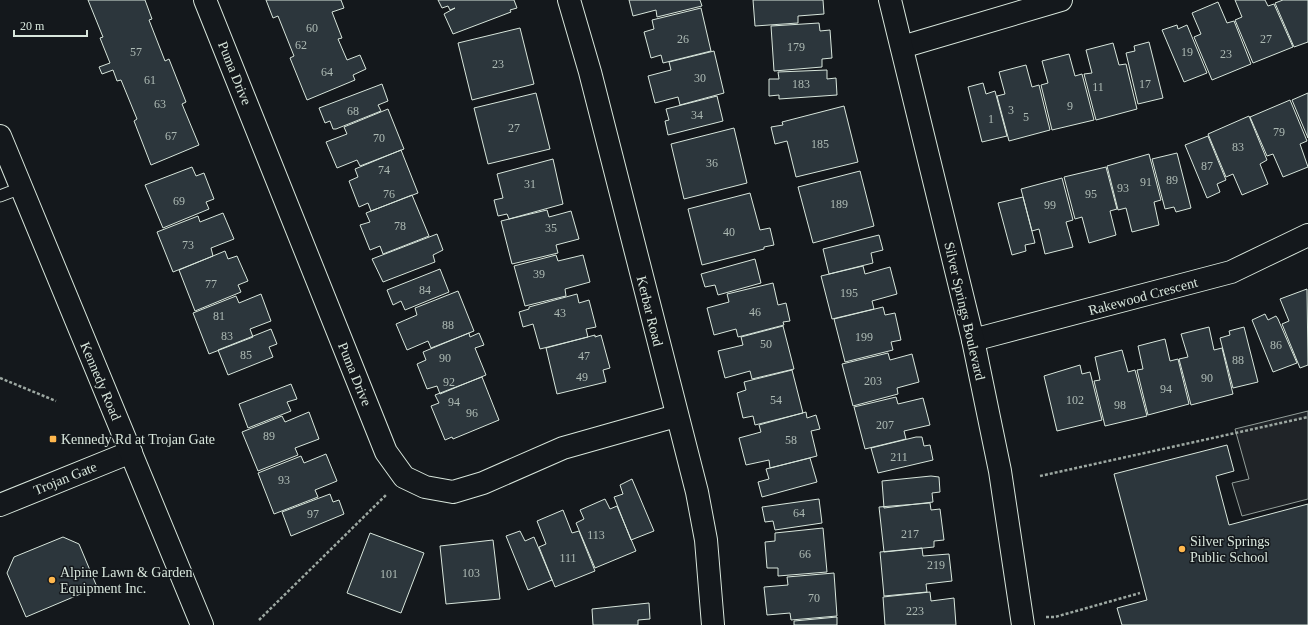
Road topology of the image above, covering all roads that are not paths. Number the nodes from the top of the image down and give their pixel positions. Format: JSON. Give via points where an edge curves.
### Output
{"nodes":[{"id":1,"x":205,"y":0,"type":"edge"},
{"id":2,"x":569,"y":0,"type":"edge"},
{"id":3,"x":890,"y":0,"type":"edge"},
{"id":4,"x":1061,"y":0,"type":"edge"},
{"id":5,"x":902,"y":47,"type":"junction"},
{"id":6,"x":0,"y":136,"type":"edge"},
{"id":7,"x":21,"y":188,"type":"junction"},
{"id":8,"x":0,"y":196,"type":"edge"},
{"id":9,"x":1308,"y":236,"type":"edge"},
{"id":10,"x":973,"y":340,"type":"junction"},
{"id":11,"x":676,"y":416,"type":"junction"},
{"id":12,"x":131,"y":452,"type":"junction"},
{"id":13,"x":0,"y":505,"type":"edge"},
{"id":14,"x":1022,"y":622,"type":"edge"},
{"id":15,"x":202,"y":625,"type":"edge"},
{"id":16,"x":713,"y":625,"type":"edge"}],
"edges":[{"from":1,"to":11,"type":"street","name":"Puma Drive","via":[[386,452],[404,476],[425,487],[453,492],[483,483],[563,448]]},
{"from":2,"to":11,"type":"street","name":"Kerbar Road","via":[[590,72]]},
{"from":3,"to":5,"type":"street","name":"Silver Springs Boulevard"},
{"from":4,"to":5,"type":"street"},
{"from":5,"to":10,"type":"street","name":"Silver Springs Boulevard"},
{"from":6,"to":7,"type":"street","name":"Kennedy Road"},
{"from":7,"to":8,"type":"lane"},
{"from":7,"to":12,"type":"street","name":"Kennedy Road"},
{"from":9,"to":10,"type":"street","name":"Rakewood Crescent","via":[[1231,272]]},
{"from":10,"to":14,"type":"street","name":"Silver Springs Boulevard","via":[[1001,476]]},
{"from":11,"to":16,"type":"street","name":"Kerbar Road","via":[[697,492],[704,533]]},
{"from":12,"to":13,"type":"street","name":"Trojan Gate"},
{"from":12,"to":15,"type":"street","name":"Kennedy Road"}]}
